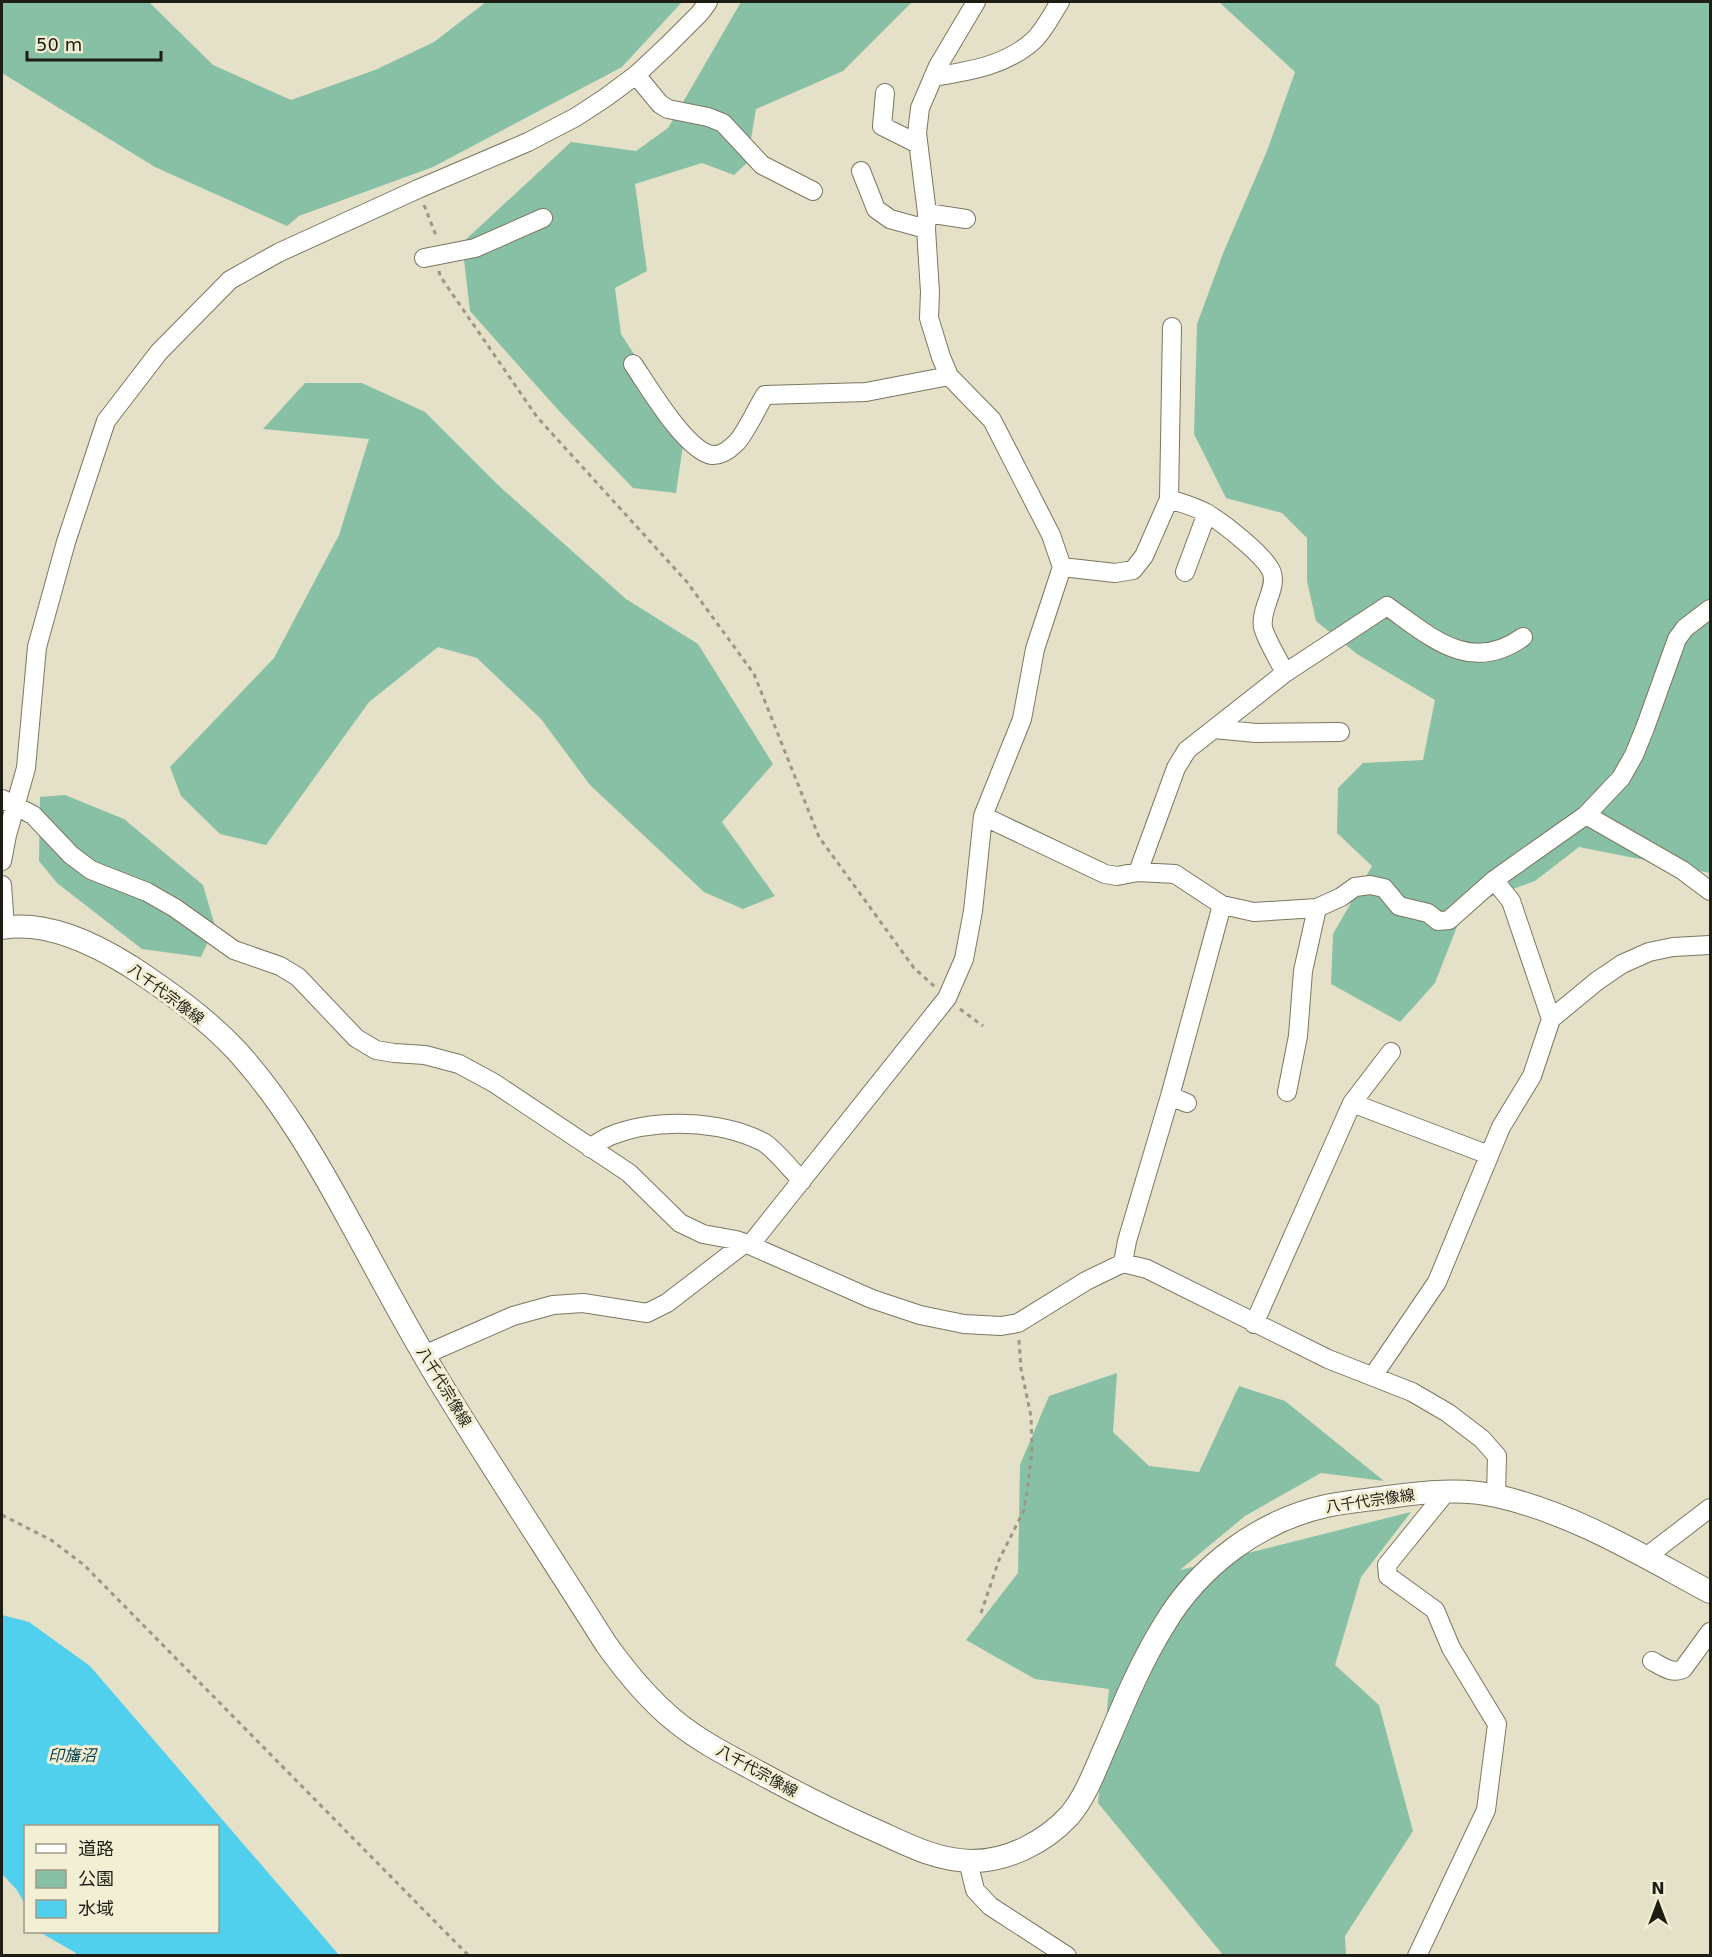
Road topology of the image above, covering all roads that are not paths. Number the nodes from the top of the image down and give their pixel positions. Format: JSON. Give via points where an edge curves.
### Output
{"nodes":[{"id":1,"x":708,"y":2,"type":"edge"},
{"id":2,"x":976,"y":2,"type":"edge"},
{"id":3,"x":1060,"y":2,"type":"edge"},
{"id":4,"x":636,"y":75,"type":"junction"},
{"id":5,"x":933,"y":77,"type":"junction"},
{"id":6,"x":885,"y":93,"type":"dead end"},
{"id":7,"x":918,"y":144,"type":"junction"},
{"id":8,"x":861,"y":171,"type":"dead end"},
{"id":9,"x":813,"y":190,"type":"dead end"},
{"id":10,"x":543,"y":218,"type":"dead end"},
{"id":11,"x":966,"y":219,"type":"dead end"},
{"id":12,"x":926,"y":221,"type":"junction"},
{"id":13,"x":431,"y":256,"type":"road end"},
{"id":14,"x":1172,"y":327,"type":"dead end"},
{"id":15,"x":633,"y":364,"type":"dead end"},
{"id":16,"x":949,"y":376,"type":"junction"},
{"id":17,"x":1169,"y":499,"type":"junction"},
{"id":18,"x":1207,"y":513,"type":"junction"},
{"id":19,"x":1062,"y":567,"type":"junction"},
{"id":20,"x":1185,"y":573,"type":"dead end"},
{"id":21,"x":1710,"y":609,"type":"edge"},
{"id":22,"x":1523,"y":637,"type":"dead end"},
{"id":23,"x":1285,"y":673,"type":"junction"},
{"id":24,"x":1214,"y":729,"type":"junction"},
{"id":25,"x":1341,"y":732,"type":"dead end"},
{"id":26,"x":9,"y":802,"type":"edge"},
{"id":27,"x":1586,"y":815,"type":"junction"},
{"id":28,"x":983,"y":816,"type":"junction"},
{"id":29,"x":2,"y":861,"type":"edge"},
{"id":30,"x":1138,"y":872,"type":"junction"},
{"id":31,"x":1494,"y":880,"type":"junction"},
{"id":32,"x":2,"y":885,"type":"edge"},
{"id":33,"x":1710,"y":891,"type":"edge"},
{"id":34,"x":1222,"y":905,"type":"junction"},
{"id":35,"x":1317,"y":908,"type":"junction"},
{"id":36,"x":3,"y":928,"type":"edge"},
{"id":37,"x":1710,"y":945,"type":"edge"},
{"id":38,"x":1551,"y":1019,"type":"junction"},
{"id":39,"x":1391,"y":1052,"type":"dead end"},
{"id":40,"x":1287,"y":1092,"type":"dead end"},
{"id":41,"x":1352,"y":1103,"type":"junction"},
{"id":42,"x":590,"y":1148,"type":"junction"},
{"id":43,"x":1489,"y":1155,"type":"junction"},
{"id":44,"x":802,"y":1181,"type":"junction"},
{"id":45,"x":748,"y":1244,"type":"junction"},
{"id":46,"x":1123,"y":1263,"type":"junction"},
{"id":47,"x":1254,"y":1324,"type":"junction"},
{"id":48,"x":423,"y":1355,"type":"junction"},
{"id":49,"x":1373,"y":1376,"type":"junction"},
{"id":50,"x":1447,"y":1491,"type":"junction"},
{"id":51,"x":1496,"y":1496,"type":"junction"},
{"id":52,"x":1710,"y":1508,"type":"edge"},
{"id":53,"x":1646,"y":1557,"type":"junction"},
{"id":54,"x":1710,"y":1592,"type":"edge"},
{"id":55,"x":1710,"y":1632,"type":"edge"},
{"id":56,"x":1652,"y":1661,"type":"dead end"},
{"id":57,"x":968,"y":1861,"type":"junction"},
{"id":58,"x":1067,"y":1956,"type":"edge"},
{"id":59,"x":1418,"y":1956,"type":"edge"}],
"edges":[{"from":1,"to":4,"type":"street"},
{"from":2,"to":5,"type":"street"},
{"from":3,"to":5,"type":"street","via":[[1035,40],[1005,60]]},
{"from":4,"to":9,"type":"street","via":[[660,104],[723,123],[762,165]]},
{"from":4,"to":26,"type":"street","via":[[605,98],[528,142],[278,253],[230,280],[159,352],[106,421],[37,647],[26,768]]},
{"from":5,"to":7,"type":"street","via":[[920,108]]},
{"from":6,"to":7,"type":"street","via":[[882,126]]},
{"from":7,"to":12,"type":"street"},
{"from":8,"to":12,"type":"street","via":[[876,209],[890,219]]},
{"from":10,"to":13,"type":"street","via":[[476,248]]},
{"from":11,"to":12,"type":"street"},
{"from":12,"to":16,"type":"street","via":[[929,318]]},
{"from":14,"to":17,"type":"street"},
{"from":15,"to":16,"type":"street","via":[[677,428],[712,455],[723,453],[738,441],[765,395],[866,392]]},
{"from":16,"to":19,"type":"street","via":[[992,420],[1051,535]]},
{"from":17,"to":18,"type":"street"},
{"from":17,"to":19,"type":"street","via":[[1144,556],[1132,570],[1115,573]]},
{"from":18,"to":20,"type":"street"},
{"from":18,"to":23,"type":"street","via":[[1236,533],[1272,573],[1263,628]]},
{"from":19,"to":28,"type":"street","via":[[1035,649],[1022,719]]},
{"from":21,"to":27,"type":"street","via":[[1677,639],[1634,755],[1621,778]]},
{"from":22,"to":23,"type":"street","via":[[1510,646],[1484,654],[1463,652],[1434,639],[1387,606]]},
{"from":23,"to":24,"type":"street"},
{"from":24,"to":25,"type":"street","via":[[1256,733]]},
{"from":24,"to":30,"type":"street","via":[[1187,750],[1176,768]]},
{"from":26,"to":29,"type":"street"},
{"from":26,"to":42,"type":"street","via":[[33,815],[71,855],[92,870],[147,892],[234,950],[280,966],[298,977],[356,1038],[376,1050],[425,1055],[459,1064]]},
{"from":27,"to":31,"type":"street"},
{"from":27,"to":33,"type":"street","via":[[1682,870]]},
{"from":28,"to":30,"type":"street","via":[[1105,874]]},
{"from":28,"to":44,"type":"street","via":[[964,959],[947,998]]},
{"from":30,"to":34,"type":"street","via":[[1175,874]]},
{"from":31,"to":35,"type":"street","via":[[1444,921],[1399,906],[1384,888],[1370,885],[1355,887]]},
{"from":31,"to":38,"type":"street","via":[[1511,901]]},
{"from":32,"to":36,"type":"street"},
{"from":34,"to":35,"type":"street","via":[[1254,912]]},
{"from":34,"to":46,"type":"street","via":[[1179,1100],[1127,1241]]},
{"from":35,"to":40,"type":"street","via":[[1303,971],[1298,1036]]},
{"from":36,"to":48,"type":"main road","name":"八千代宗像線","via":[[32,927],[66,934],[109,953],[192,1010],[236,1051],[280,1104],[322,1172]]},
{"from":37,"to":38,"type":"street","via":[[1672,947],[1622,964]]},
{"from":38,"to":43,"type":"street","via":[[1532,1076]]},
{"from":39,"to":41,"type":"street"},
{"from":41,"to":43,"type":"street"},
{"from":41,"to":47,"type":"street"},
{"from":42,"to":44,"type":"street","via":[[609,1136],[653,1125],[685,1124],[732,1130],[765,1143]]},
{"from":42,"to":45,"type":"street","via":[[629,1173],[680,1223],[703,1234]]},
{"from":43,"to":49,"type":"street","via":[[1437,1282]]},
{"from":44,"to":45,"type":"street"},
{"from":45,"to":46,"type":"street","via":[[872,1299],[920,1315],[963,1324],[1001,1326],[1018,1323]]},
{"from":45,"to":48,"type":"street","via":[[733,1251],[667,1303],[647,1313],[583,1303],[553,1305],[513,1316]]},
{"from":46,"to":47,"type":"street","via":[[1147,1269]]},
{"from":47,"to":49,"type":"street"},
{"from":48,"to":57,"type":"main road","name":"八千代宗像線","via":[[606,1644],[652,1700],[676,1722],[717,1749],[829,1810],[919,1851]]},
{"from":49,"to":51,"type":"street","via":[[1421,1397],[1482,1440],[1497,1456]]},
{"from":50,"to":51,"type":"main road","name":"八千代宗像線"},
{"from":50,"to":57,"type":"main road","name":"八千代宗像線","via":[[1324,1506],[1276,1523],[1237,1545],[1199,1577],[1164,1624],[1134,1680],[1087,1790],[1070,1815],[1041,1841],[983,1861]]},
{"from":50,"to":59,"type":"street","via":[[1387,1564],[1388,1575],[1435,1610],[1451,1648],[1497,1724],[1486,1810]]},
{"from":51,"to":53,"type":"main road","name":"八千代宗像線","via":[[1600,1532]]},
{"from":52,"to":53,"type":"street"},
{"from":53,"to":54,"type":"main road","name":"八千代宗像線"},
{"from":55,"to":56,"type":"street","via":[[1683,1669],[1670,1670]]},
{"from":57,"to":58,"type":"street","via":[[975,1890],[990,1906]]}]}
